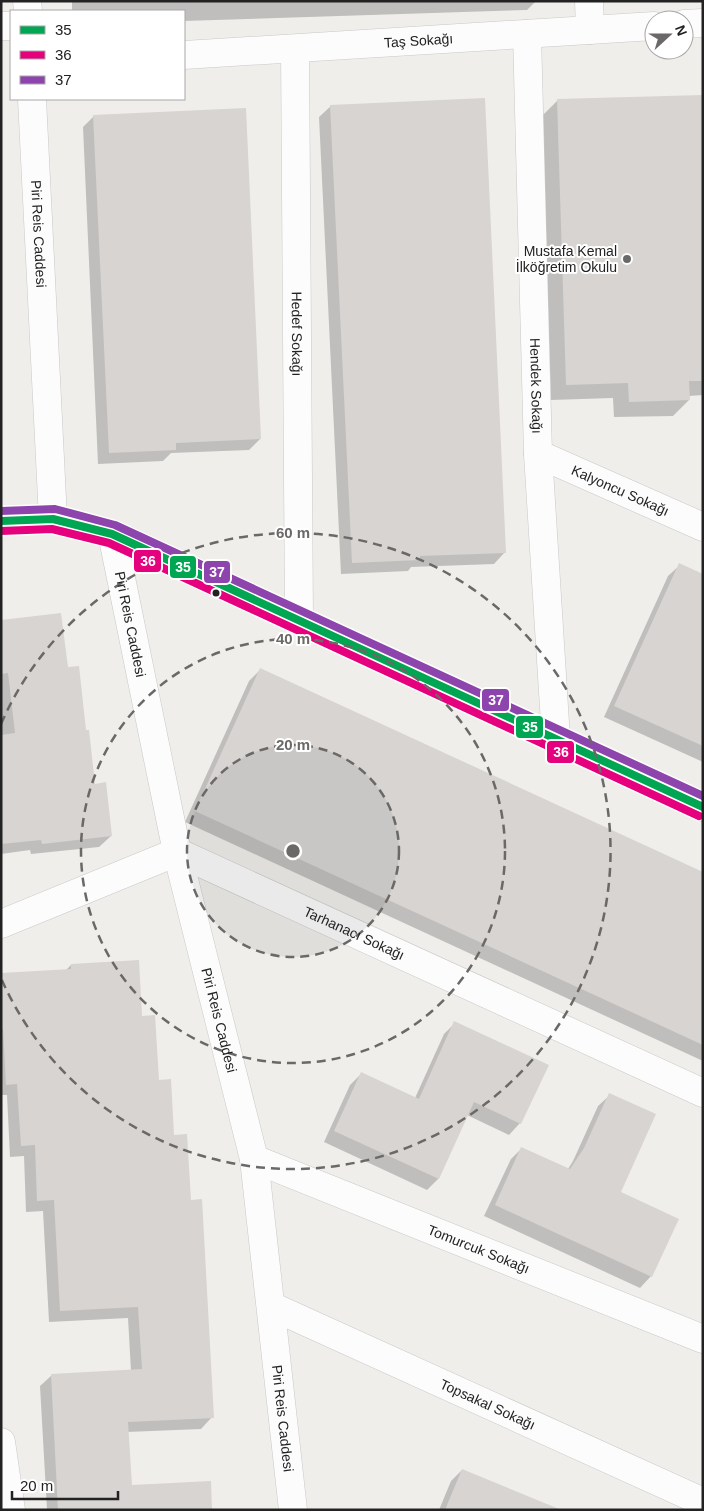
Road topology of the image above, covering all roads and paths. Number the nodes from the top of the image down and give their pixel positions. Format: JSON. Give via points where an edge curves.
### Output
{"nodes":[{"id":1,"x":589,"y":1,"type":"edge"},
{"id":2,"x":644,"y":27,"type":"edge"},
{"id":3,"x":590,"y":30,"type":"junction"},
{"id":4,"x":527,"y":34,"type":"junction"},
{"id":5,"x":295,"y":48,"type":"junction"},
{"id":6,"x":185,"y":55,"type":"edge"},
{"id":7,"x":32,"y":100,"type":"edge"},
{"id":8,"x":538,"y":454,"type":"junction"},
{"id":9,"x":52,"y":519,"type":"junction"},
{"id":10,"x":1,"y":521,"type":"edge"},
{"id":11,"x":703,"y":527,"type":"edge"},
{"id":12,"x":112,"y":534,"type":"junction"},
{"id":13,"x":299,"y":620,"type":"junction"},
{"id":14,"x":556,"y":739,"type":"junction"},
{"id":15,"x":703,"y":807,"type":"edge"},
{"id":16,"x":177,"y":852,"type":"junction"},
{"id":17,"x":1,"y":924,"type":"edge"},
{"id":18,"x":703,"y":1093,"type":"edge"},
{"id":19,"x":254,"y":1159,"type":"junction"},
{"id":20,"x":271,"y":1306,"type":"junction"},
{"id":21,"x":703,"y":1340,"type":"edge"},
{"id":22,"x":1,"y":1442,"type":"edge"},
{"id":23,"x":703,"y":1502,"type":"edge"},
{"id":24,"x":11,"y":1510,"type":"edge"},
{"id":25,"x":293,"y":1510,"type":"edge"}],
"edges":[{"from":1,"to":3,"type":"street"},
{"from":2,"to":3,"type":"street","name":"Taş Sokağı"},
{"from":3,"to":4,"type":"street","name":"Taş Sokağı"},
{"from":4,"to":5,"type":"street","name":"Taş Sokağı"},
{"from":4,"to":8,"type":"street","name":"Hendek Sokağı"},
{"from":5,"to":6,"type":"street","name":"Taş Sokağı"},
{"from":5,"to":13,"type":"street","name":"Hedef Sokağı"},
{"from":7,"to":9,"type":"street","name":"Piri Reis Caddesi"},
{"from":8,"to":11,"type":"street","name":"Kalyoncu Sokağı"},
{"from":8,"to":14,"type":"street","name":"Hendek Sokağı"},
{"from":9,"to":10,"type":"street"},
{"from":9,"to":12,"type":"street"},
{"from":12,"to":13,"type":"street"},
{"from":12,"to":16,"type":"street","name":"Piri Reis Caddesi"},
{"from":13,"to":14,"type":"street"},
{"from":14,"to":15,"type":"street"},
{"from":16,"to":17,"type":"street"},
{"from":16,"to":18,"type":"street","name":"Tarhanacı Sokağı"},
{"from":16,"to":19,"type":"street","name":"Piri Reis Caddesi"},
{"from":19,"to":20,"type":"street","name":"Piri Reis Caddesi"},
{"from":19,"to":21,"type":"street","name":"Tomurcuk Sokağı"},
{"from":20,"to":23,"type":"street","name":"Topsakal Sokağı"},
{"from":20,"to":25,"type":"street","name":"Piri Reis Caddesi"},
{"from":22,"to":24,"type":"street"}]}
